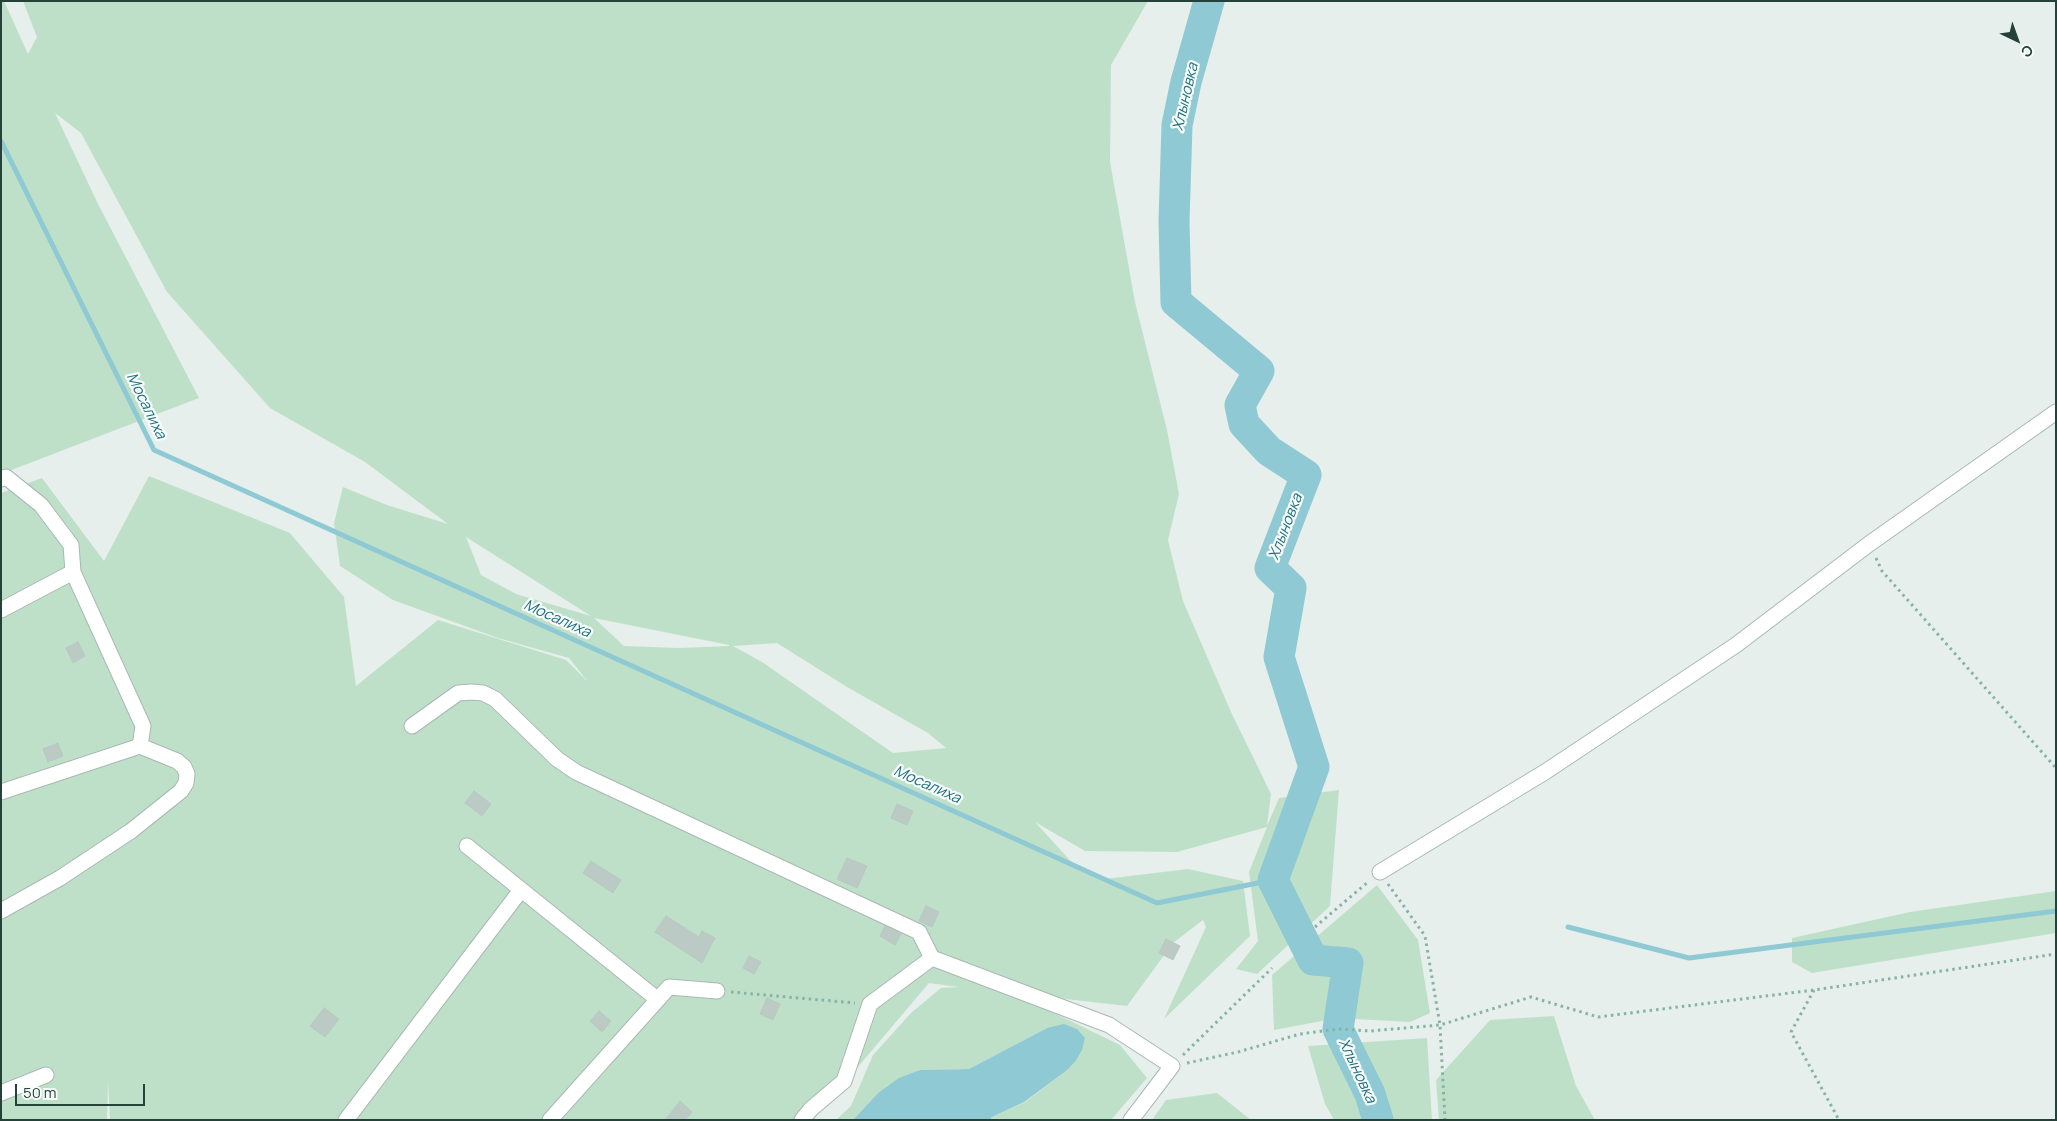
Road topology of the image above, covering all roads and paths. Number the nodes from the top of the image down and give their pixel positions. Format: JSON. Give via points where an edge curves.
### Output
{"nodes":[{"id":1,"x":2056,"y":412,"type":"edge"},
{"id":2,"x":1,"y":479,"type":"edge"},
{"id":3,"x":1869,"y":544,"type":"junction"},
{"id":4,"x":73,"y":572,"type":"junction"},
{"id":5,"x":1,"y":610,"type":"edge"},
{"id":6,"x":412,"y":726,"type":"dead end"},
{"id":7,"x":140,"y":746,"type":"junction"},
{"id":8,"x":2056,"y":768,"type":"edge"},
{"id":9,"x":1,"y":792,"type":"edge"},
{"id":10,"x":467,"y":846,"type":"dead end"},
{"id":11,"x":1380,"y":872,"type":"junction"},
{"id":12,"x":521,"y":890,"type":"junction"},
{"id":13,"x":1,"y":911,"type":"edge"},
{"id":14,"x":1316,"y":927,"type":"dead end"},
{"id":15,"x":2056,"y":954,"type":"edge"},
{"id":16,"x":932,"y":958,"type":"junction"},
{"id":17,"x":1272,"y":968,"type":"dead end"},
{"id":18,"x":1814,"y":990,"type":"junction"},
{"id":19,"x":717,"y":991,"type":"joint"},
{"id":20,"x":657,"y":999,"type":"junction"},
{"id":21,"x":870,"y":1004,"type":"junction"},
{"id":22,"x":1440,"y":1025,"type":"junction"},
{"id":23,"x":1172,"y":1066,"type":"junction"},
{"id":24,"x":46,"y":1075,"type":"dead end"},
{"id":25,"x":1,"y":1093,"type":"edge"},
{"id":26,"x":346,"y":1120,"type":"edge"},
{"id":27,"x":550,"y":1120,"type":"edge"},
{"id":28,"x":802,"y":1120,"type":"edge"},
{"id":29,"x":1131,"y":1120,"type":"edge"},
{"id":30,"x":1445,"y":1120,"type":"edge"},
{"id":31,"x":1839,"y":1120,"type":"edge"}],
"edges":[{"from":1,"to":3,"type":"street"},
{"from":2,"to":4,"type":"street","via":[[6,477],[41,505],[71,545]]},
{"from":3,"to":8,"type":"path","via":[[1882,571]]},
{"from":3,"to":11,"type":"street","via":[[1736,645],[1545,772]]},
{"from":4,"to":5,"type":"street"},
{"from":4,"to":7,"type":"street","via":[[143,726]]},
{"from":6,"to":16,"type":"street","via":[[458,693],[483,693],[495,699],[557,759],[576,772],[918,932]]},
{"from":7,"to":9,"type":"street"},
{"from":7,"to":13,"type":"street","via":[[184,767],[186,783],[181,791],[131,831],[60,878]]},
{"from":10,"to":12,"type":"street"},
{"from":11,"to":14,"type":"path"},
{"from":11,"to":22,"type":"path","via":[[1425,936]]},
{"from":12,"to":20,"type":"street"},
{"from":12,"to":26,"type":"street"},
{"from":15,"to":18,"type":"path"},
{"from":16,"to":21,"type":"street"},
{"from":16,"to":23,"type":"street","via":[[1109,1025]]},
{"from":17,"to":23,"type":"path"},
{"from":18,"to":22,"type":"path","via":[[1598,1017],[1531,997]]},
{"from":18,"to":31,"type":"path","via":[[1791,1032]]},
{"from":19,"to":20,"type":"street","via":[[669,987]]},
{"from":19,"to":21,"type":"path"},
{"from":20,"to":27,"type":"street"},
{"from":21,"to":28,"type":"street","via":[[844,1081],[810,1109]]},
{"from":22,"to":23,"type":"path","via":[[1370,1031],[1338,1029],[1300,1034]]},
{"from":22,"to":30,"type":"path"},
{"from":23,"to":29,"type":"street"},
{"from":24,"to":25,"type":"street"}]}
